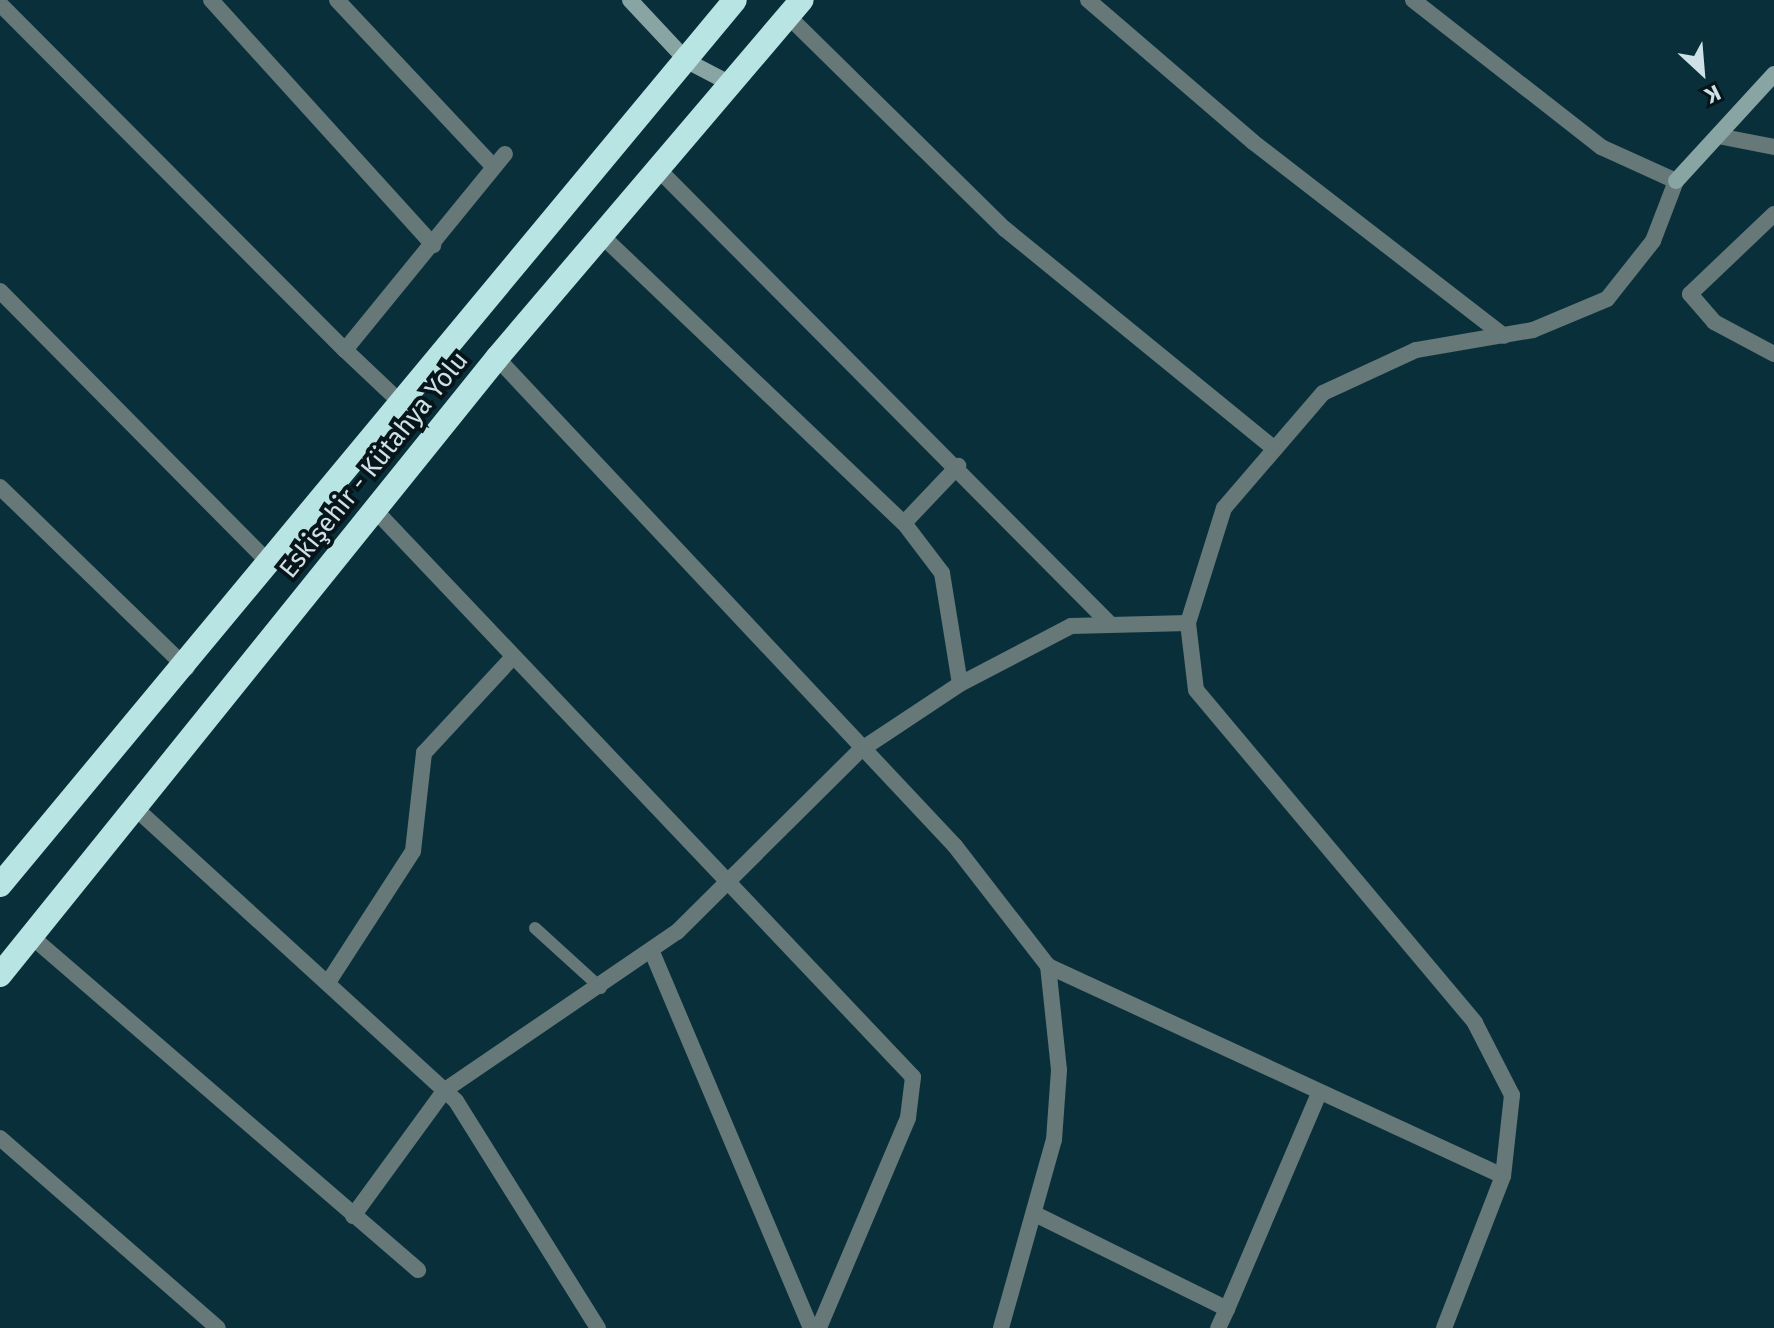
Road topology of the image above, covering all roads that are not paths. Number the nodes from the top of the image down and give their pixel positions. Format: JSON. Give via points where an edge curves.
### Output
{"nodes":[{"id":1,"x":211,"y":0,"type":"edge"},
{"id":2,"x":337,"y":0,"type":"edge"},
{"id":3,"x":630,"y":0,"type":"edge"},
{"id":4,"x":735,"y":0,"type":"edge"},
{"id":5,"x":1088,"y":0,"type":"edge"},
{"id":6,"x":1413,"y":0,"type":"edge"},
{"id":7,"x":0,"y":4,"type":"edge"},
{"id":8,"x":796,"y":8,"type":"edge"},
{"id":9,"x":687,"y":61,"type":"junction"},
{"id":10,"x":1774,"y":74,"type":"edge"},
{"id":11,"x":729,"y":83,"type":"junction"},
{"id":12,"x":1718,"y":136,"type":"junction"},
{"id":13,"x":1774,"y":147,"type":"edge"},
{"id":14,"x":657,"y":168,"type":"junction"},
{"id":15,"x":1676,"y":181,"type":"junction"},
{"id":16,"x":1774,"y":214,"type":"edge"},
{"id":17,"x":600,"y":234,"type":"junction"},
{"id":18,"x":433,"y":245,"type":"junction"},
{"id":19,"x":0,"y":291,"type":"edge"},
{"id":20,"x":1504,"y":336,"type":"junction"},
{"id":21,"x":345,"y":350,"type":"junction"},
{"id":22,"x":1774,"y":354,"type":"edge"},
{"id":23,"x":497,"y":358,"type":"junction"},
{"id":24,"x":399,"y":401,"type":"junction"},
{"id":25,"x":1275,"y":449,"type":"junction"},
{"id":26,"x":958,"y":466,"type":"junction"},
{"id":27,"x":0,"y":487,"type":"edge"},
{"id":28,"x":374,"y":509,"type":"junction"},
{"id":29,"x":904,"y":523,"type":"junction"},
{"id":30,"x":269,"y":563,"type":"junction"},
{"id":31,"x":1188,"y":623,"type":"junction"},
{"id":32,"x":1110,"y":624,"type":"junction"},
{"id":33,"x":513,"y":657,"type":"junction"},
{"id":34,"x":187,"y":668,"type":"junction"},
{"id":35,"x":960,"y":684,"type":"junction"},
{"id":36,"x":859,"y":751,"type":"junction"},
{"id":37,"x":133,"y":806,"type":"junction"},
{"id":38,"x":730,"y":877,"type":"junction"},
{"id":39,"x":0,"y":885,"type":"edge"},
{"id":40,"x":535,"y":928,"type":"dead end"},
{"id":41,"x":32,"y":937,"type":"junction"},
{"id":42,"x":652,"y":952,"type":"junction"},
{"id":43,"x":1048,"y":966,"type":"junction"},
{"id":44,"x":0,"y":975,"type":"edge"},
{"id":45,"x":329,"y":981,"type":"junction"},
{"id":46,"x":601,"y":988,"type":"junction"},
{"id":47,"x":445,"y":1090,"type":"junction"},
{"id":48,"x":1319,"y":1093,"type":"junction"},
{"id":49,"x":0,"y":1138,"type":"edge"},
{"id":50,"x":1503,"y":1176,"type":"junction"},
{"id":51,"x":1037,"y":1215,"type":"junction"},
{"id":52,"x":353,"y":1216,"type":"junction"},
{"id":53,"x":418,"y":1270,"type":"dead end"},
{"id":54,"x":1227,"y":1309,"type":"junction"},
{"id":55,"x":218,"y":1328,"type":"edge"},
{"id":56,"x":598,"y":1328,"type":"edge"},
{"id":57,"x":811,"y":1328,"type":"edge"},
{"id":58,"x":819,"y":1328,"type":"edge"},
{"id":59,"x":1001,"y":1328,"type":"edge"},
{"id":60,"x":1218,"y":1328,"type":"edge"},
{"id":61,"x":1444,"y":1328,"type":"edge"}],
"edges":[{"from":1,"to":18,"type":"street"},
{"from":2,"to":18,"type":"street","via":[[499,161]]},
{"from":3,"to":9,"type":"street"},
{"from":4,"to":9,"type":"highway","name":"Eskişehir - Kütahya Yolu"},
{"from":5,"to":20,"type":"street","via":[[1253,142]]},
{"from":6,"to":15,"type":"street","via":[[1601,147]]},
{"from":7,"to":21,"type":"street"},
{"from":8,"to":11,"type":"highway","name":"Eskişehir - Kütahya Yolu"},
{"from":8,"to":25,"type":"street","via":[[1005,229]]},
{"from":9,"to":11,"type":"street"},
{"from":9,"to":24,"type":"highway","name":"Eskişehir - Kütahya Yolu"},
{"from":10,"to":12,"type":"street"},
{"from":11,"to":14,"type":"highway","name":"Eskişehir - Kütahya Yolu"},
{"from":12,"to":13,"type":"street"},
{"from":12,"to":15,"type":"street"},
{"from":14,"to":17,"type":"highway","name":"Eskişehir - Kütahya Yolu"},
{"from":14,"to":26,"type":"street"},
{"from":15,"to":20,"type":"street","via":[[1653,241],[1607,299]]},
{"from":16,"to":22,"type":"street","via":[[1690,294],[1714,322]]},
{"from":17,"to":23,"type":"highway","name":"Eskişehir - Kütahya Yolu"},
{"from":17,"to":29,"type":"street"},
{"from":18,"to":21,"type":"street"},
{"from":19,"to":30,"type":"street"},
{"from":20,"to":25,"type":"street","via":[[1416,350],[1323,393]]},
{"from":21,"to":24,"type":"street"},
{"from":23,"to":28,"type":"highway","name":"Eskişehir - Kütahya Yolu"},
{"from":23,"to":36,"type":"street"},
{"from":24,"to":30,"type":"highway","name":"Eskişehir - Kütahya Yolu"},
{"from":25,"to":31,"type":"street","via":[[1224,508]]},
{"from":26,"to":29,"type":"street"},
{"from":26,"to":32,"type":"street"},
{"from":27,"to":34,"type":"street"},
{"from":28,"to":33,"type":"street"},
{"from":28,"to":37,"type":"highway","name":"Eskişehir - Kütahya Yolu"},
{"from":29,"to":35,"type":"street","via":[[942,573]]},
{"from":30,"to":34,"type":"highway","name":"Eskişehir - Kütahya Yolu"},
{"from":31,"to":32,"type":"street"},
{"from":31,"to":50,"type":"street","via":[[1196,690],[1475,1023],[1512,1095]]},
{"from":32,"to":35,"type":"street","via":[[1071,626]]},
{"from":33,"to":38,"type":"street"},
{"from":33,"to":45,"type":"street","via":[[424,753],[413,851]]},
{"from":34,"to":39,"type":"highway","name":"Eskişehir - Kütahya Yolu"},
{"from":35,"to":36,"type":"street"},
{"from":36,"to":38,"type":"street"},
{"from":36,"to":43,"type":"street","via":[[955,846]]},
{"from":37,"to":41,"type":"highway","name":"Eskişehir - Kütahya Yolu"},
{"from":37,"to":45,"type":"street"},
{"from":38,"to":42,"type":"street"},
{"from":38,"to":58,"type":"street","via":[[913,1077],[908,1118]]},
{"from":40,"to":46,"type":"lane"},
{"from":41,"to":44,"type":"highway","name":"Eskişehir - Kütahya Yolu"},
{"from":41,"to":52,"type":"street"},
{"from":42,"to":46,"type":"street"},
{"from":42,"to":57,"type":"street"},
{"from":43,"to":48,"type":"street"},
{"from":43,"to":51,"type":"street","via":[[1059,1070],[1054,1140]]},
{"from":45,"to":47,"type":"street"},
{"from":46,"to":47,"type":"street"},
{"from":47,"to":52,"type":"street"},
{"from":47,"to":56,"type":"street"},
{"from":48,"to":50,"type":"street"},
{"from":48,"to":54,"type":"street"},
{"from":49,"to":55,"type":"street"},
{"from":50,"to":61,"type":"street"},
{"from":51,"to":54,"type":"street"},
{"from":51,"to":59,"type":"street"},
{"from":52,"to":53,"type":"street"},
{"from":54,"to":60,"type":"street"}]}
